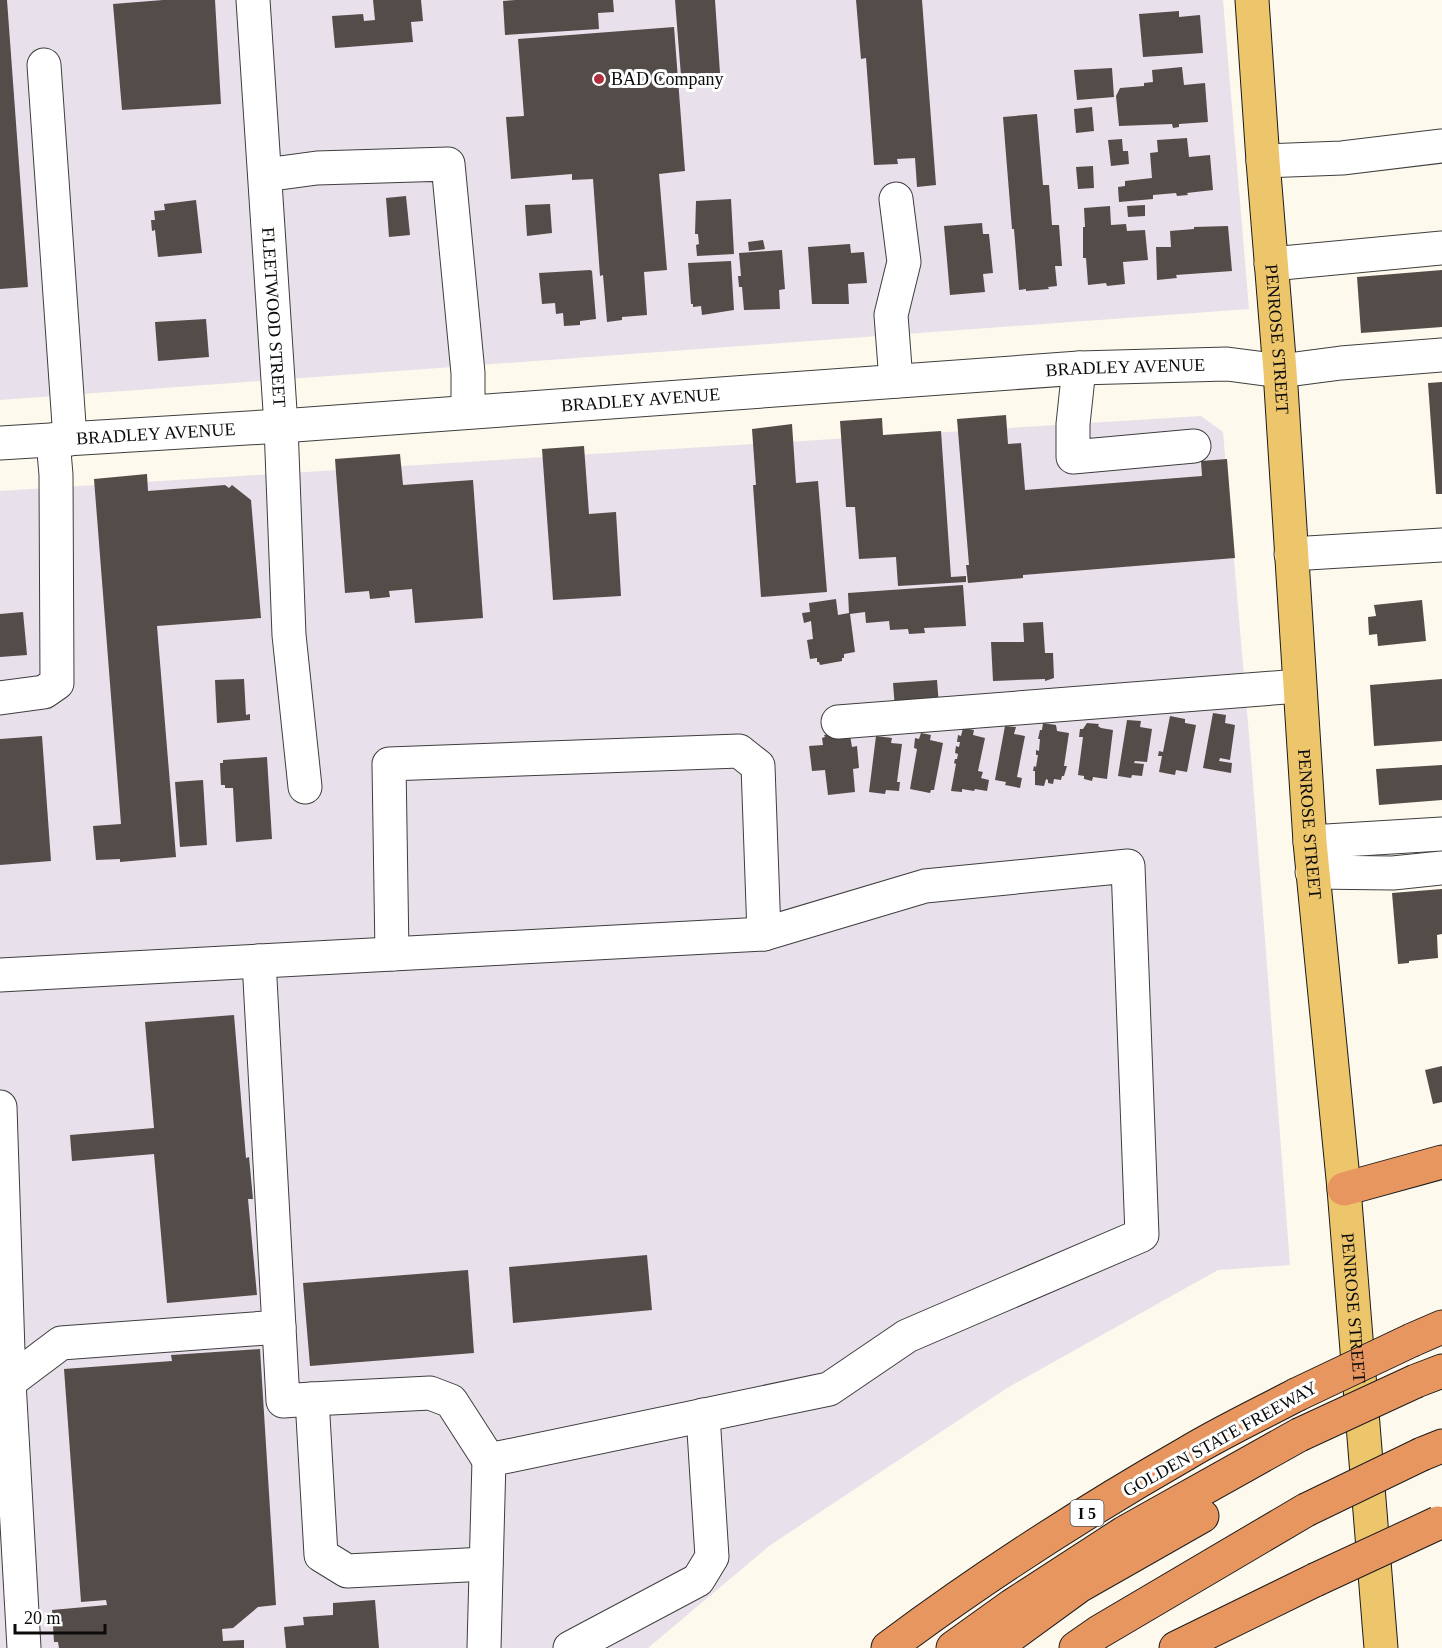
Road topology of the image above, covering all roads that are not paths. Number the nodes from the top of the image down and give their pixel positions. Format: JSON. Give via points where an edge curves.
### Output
{"nodes":[{"id":1,"x":253,"y":0,"type":"edge"},
{"id":2,"x":1252,"y":0,"type":"edge"},
{"id":3,"x":44,"y":65,"type":"dead end"},
{"id":4,"x":1442,"y":146,"type":"edge"},
{"id":5,"x":1263,"y":161,"type":"junction"},
{"id":6,"x":265,"y":175,"type":"junction"},
{"id":7,"x":896,"y":199,"type":"dead end"},
{"id":8,"x":1442,"y":248,"type":"edge"},
{"id":9,"x":1270,"y":264,"type":"junction"},
{"id":10,"x":1442,"y":355,"type":"edge"},
{"id":11,"x":1078,"y":368,"type":"junction"},
{"id":12,"x":1280,"y":371,"type":"junction"},
{"id":13,"x":896,"y":381,"type":"junction"},
{"id":14,"x":468,"y":412,"type":"junction"},
{"id":15,"x":281,"y":426,"type":"junction"},
{"id":16,"x":62,"y":439,"type":"junction"},
{"id":17,"x":0,"y":443,"type":"edge"},
{"id":18,"x":1194,"y":446,"type":"dead end"},
{"id":19,"x":1442,"y":545,"type":"edge"},
{"id":20,"x":1291,"y":554,"type":"junction"},
{"id":21,"x":1299,"y":686,"type":"junction"},
{"id":22,"x":0,"y":698,"type":"edge"},
{"id":23,"x":838,"y":722,"type":"dead end"},
{"id":24,"x":305,"y":788,"type":"dead end"},
{"id":25,"x":1442,"y":834,"type":"edge"},
{"id":26,"x":1311,"y":857,"type":"junction"},
{"id":27,"x":1442,"y":868,"type":"edge"},
{"id":28,"x":764,"y":934,"type":"junction"},
{"id":29,"x":392,"y":954,"type":"junction"},
{"id":30,"x":259,"y":961,"type":"junction"},
{"id":31,"x":0,"y":975,"type":"edge"},
{"id":32,"x":0,"y":1107,"type":"edge"},
{"id":33,"x":1442,"y":1162,"type":"edge"},
{"id":34,"x":1344,"y":1190,"type":"junction"},
{"id":35,"x":279,"y":1327,"type":"junction"},
{"id":36,"x":1442,"y":1327,"type":"edge"},
{"id":37,"x":5,"y":1382,"type":"edge"},
{"id":38,"x":1429,"y":1388,"type":"edge"},
{"id":39,"x":312,"y":1399,"type":"junction"},
{"id":40,"x":703,"y":1415,"type":"junction"},
{"id":41,"x":1300,"y":1447,"type":"junction"},
{"id":42,"x":1432,"y":1450,"type":"edge"},
{"id":43,"x":489,"y":1460,"type":"junction"},
{"id":44,"x":1440,"y":1522,"type":"edge"},
{"id":45,"x":486,"y":1564,"type":"junction"},
{"id":46,"x":24,"y":1648,"type":"edge"},
{"id":47,"x":484,"y":1648,"type":"edge"},
{"id":48,"x":570,"y":1648,"type":"edge"},
{"id":49,"x":888,"y":1648,"type":"edge"},
{"id":50,"x":953,"y":1648,"type":"edge"},
{"id":51,"x":994,"y":1648,"type":"edge"},
{"id":52,"x":1076,"y":1648,"type":"edge"},
{"id":53,"x":1176,"y":1648,"type":"edge"},
{"id":54,"x":1381,"y":1648,"type":"edge"}],
"edges":[{"from":1,"to":6,"type":"street","name":"FLEETWOOD STREET"},
{"from":2,"to":5,"type":"main road","name":"PENROSE STREET"},
{"from":3,"to":16,"type":"street"},
{"from":4,"to":5,"type":"street","via":[[1342,158]]},
{"from":5,"to":9,"type":"main road","name":"PENROSE STREET"},
{"from":6,"to":14,"type":"street","via":[[317,168],[448,164],[468,374]]},
{"from":6,"to":15,"type":"street","name":"FLEETWOOD STREET"},
{"from":7,"to":13,"type":"street","via":[[904,262],[891,315]]},
{"from":8,"to":9,"type":"street"},
{"from":9,"to":12,"type":"main road","name":"PENROSE STREET"},
{"from":10,"to":12,"type":"street","name":"BRADLEY AVENUE"},
{"from":11,"to":12,"type":"street","name":"BRADLEY AVENUE","via":[[1227,364]]},
{"from":11,"to":13,"type":"street","name":"BRADLEY AVENUE"},
{"from":11,"to":18,"type":"street","via":[[1072,457]]},
{"from":12,"to":20,"type":"main road","name":"PENROSE STREET"},
{"from":13,"to":14,"type":"street","name":"BRADLEY AVENUE"},
{"from":14,"to":15,"type":"street","name":"BRADLEY AVENUE"},
{"from":15,"to":16,"type":"street","name":"BRADLEY AVENUE"},
{"from":15,"to":24,"type":"street","name":"FLEETWOOD STREET","via":[[289,635]]},
{"from":16,"to":17,"type":"street","name":"BRADLEY AVENUE"},
{"from":16,"to":22,"type":"street","via":[[56,475],[57,683],[44,692]]},
{"from":19,"to":20,"type":"street"},
{"from":20,"to":21,"type":"main road","name":"PENROSE STREET"},
{"from":21,"to":23,"type":"street"},
{"from":21,"to":26,"type":"main road","name":"PENROSE STREET"},
{"from":25,"to":26,"type":"street"},
{"from":26,"to":27,"type":"street","via":[[1393,873]]},
{"from":26,"to":34,"type":"main road","name":"PENROSE STREET"},
{"from":28,"to":29,"type":"street"},
{"from":28,"to":29,"type":"street","via":[[758,766],[739,752],[389,765]]},
{"from":28,"to":40,"type":"street","via":[[925,886],[1128,866],[1142,1235],[907,1336],[829,1389]]},
{"from":29,"to":30,"type":"street"},
{"from":30,"to":31,"type":"street"},
{"from":30,"to":35,"type":"street"},
{"from":32,"to":37,"type":"street"},
{"from":33,"to":34,"type":"highway"},
{"from":34,"to":54,"type":"main road","name":"PENROSE STREET"},
{"from":35,"to":37,"type":"street","via":[[61,1343]]},
{"from":35,"to":39,"type":"street","via":[[284,1401]]},
{"from":36,"to":49,"type":"highway","name":"GOLDEN STATE FREEWAY","number":"I 5","bridge":true,"via":[[1296,1395],[1188,1452],[1070,1523],[938,1610]]},
{"from":37,"to":46,"type":"street"},
{"from":38,"to":41,"type":"highway"},
{"from":39,"to":43,"type":"street","via":[[430,1393],[451,1401]]},
{"from":39,"to":45,"type":"street","via":[[321,1556],[347,1571]]},
{"from":40,"to":43,"type":"street"},
{"from":40,"to":48,"type":"street","via":[[712,1557],[698,1580]]},
{"from":41,"to":50,"type":"highway","via":[[1124,1533]]},
{"from":41,"to":51,"type":"highway","via":[[1079,1586]]},
{"from":42,"to":52,"type":"highway","bridge":true,"via":[[1306,1510]]},
{"from":43,"to":45,"type":"street"},
{"from":44,"to":53,"type":"highway","bridge":true},
{"from":45,"to":47,"type":"street"}]}
